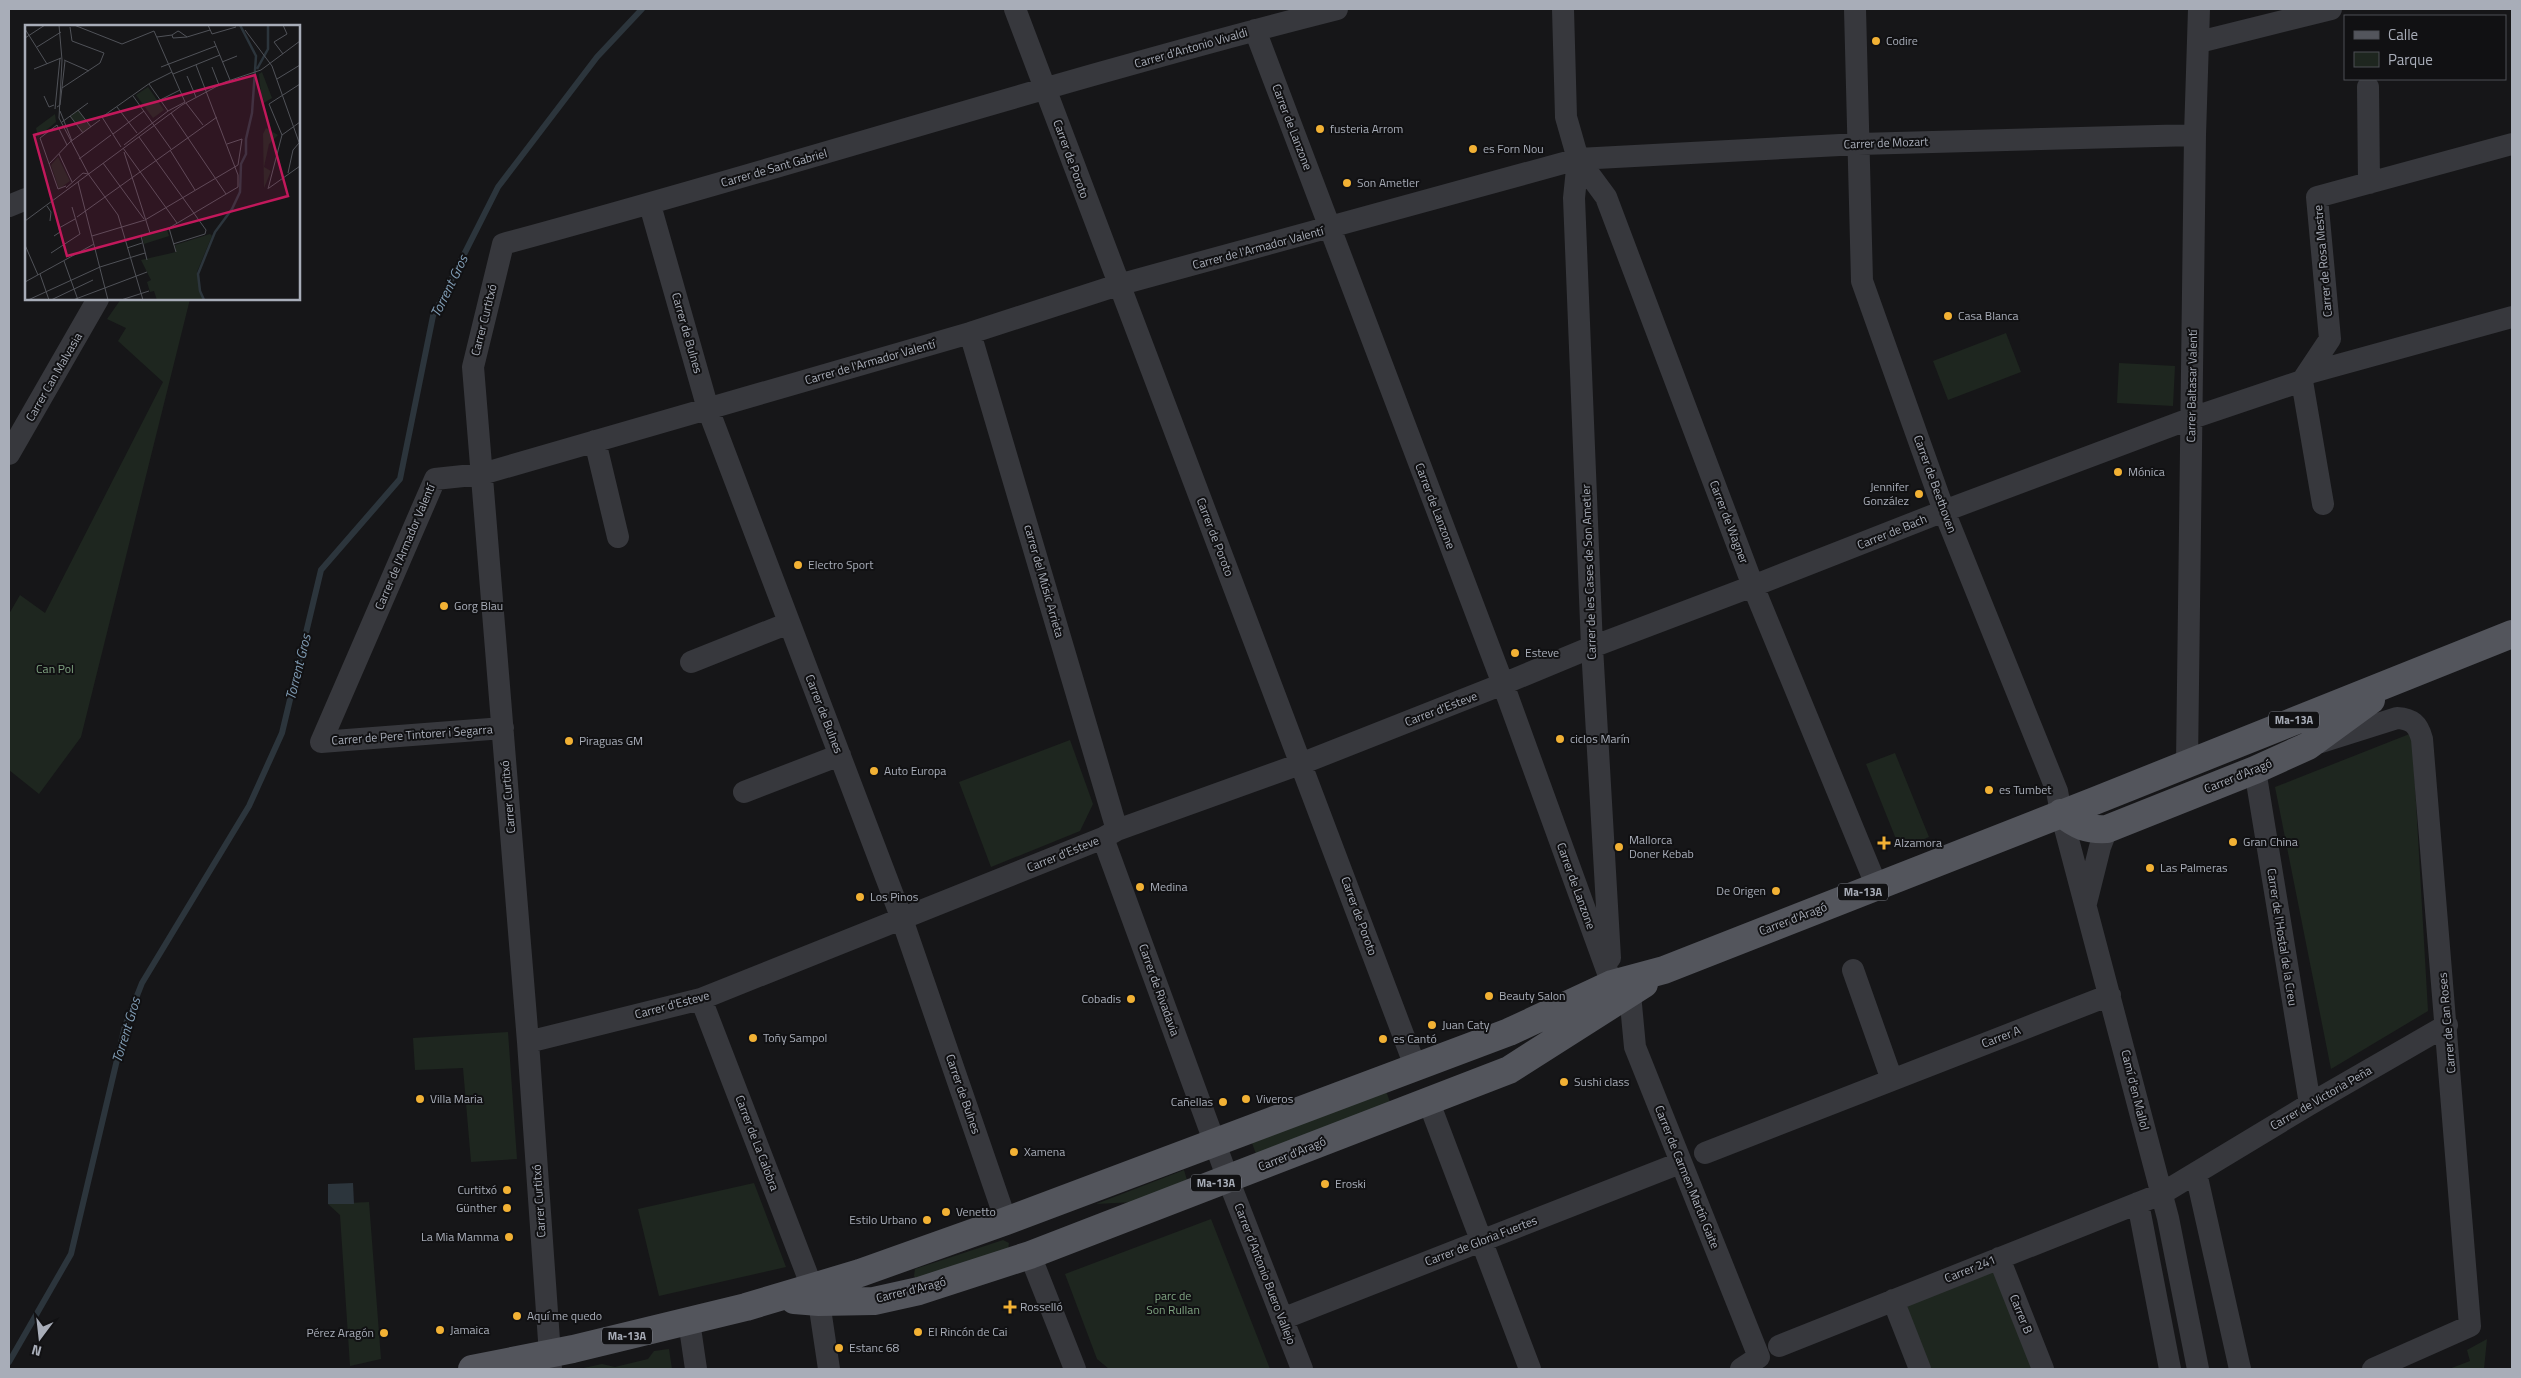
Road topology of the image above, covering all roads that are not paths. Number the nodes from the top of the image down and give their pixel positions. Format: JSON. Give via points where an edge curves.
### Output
{"nodes":[{"id":1,"x":1015,"y":9,"type":"edge"},
{"id":2,"x":1337,"y":9,"type":"edge"},
{"id":3,"x":1563,"y":9,"type":"edge"},
{"id":4,"x":1855,"y":9,"type":"edge"},
{"id":5,"x":2200,"y":9,"type":"edge"},
{"id":6,"x":2331,"y":9,"type":"edge"},
{"id":7,"x":1255,"y":30,"type":"junction"},
{"id":8,"x":2199,"y":42,"type":"junction"},
{"id":9,"x":2368,"y":87,"type":"dead end"},
{"id":10,"x":1045,"y":89,"type":"junction"},
{"id":11,"x":2195,"y":135,"type":"junction"},
{"id":12,"x":1859,"y":144,"type":"junction"},
{"id":13,"x":2512,"y":144,"type":"edge"},
{"id":14,"x":1578,"y":159,"type":"junction"},
{"id":15,"x":2369,"y":182,"type":"junction"},
{"id":16,"x":25,"y":199,"type":"edge"},
{"id":17,"x":650,"y":205,"type":"junction"},
{"id":18,"x":9,"y":206,"type":"edge"},
{"id":19,"x":1330,"y":228,"type":"junction"},
{"id":20,"x":503,"y":244,"type":"joint"},
{"id":21,"x":1118,"y":285,"type":"junction"},
{"id":22,"x":97,"y":300,"type":"edge"},
{"id":23,"x":2512,"y":317,"type":"edge"},
{"id":24,"x":970,"y":332,"type":"junction"},
{"id":25,"x":2306,"y":377,"type":"junction"},
{"id":26,"x":708,"y":409,"type":"junction"},
{"id":27,"x":2192,"y":418,"type":"junction"},
{"id":28,"x":595,"y":441,"type":"junction"},
{"id":29,"x":9,"y":454,"type":"edge"},
{"id":30,"x":482,"y":474,"type":"junction"},
{"id":31,"x":2323,"y":504,"type":"dead end"},
{"id":32,"x":1944,"y":511,"type":"junction"},
{"id":33,"x":618,"y":538,"type":"dead end"},
{"id":34,"x":1753,"y":586,"type":"junction"},
{"id":35,"x":789,"y":623,"type":"junction"},
{"id":36,"x":2512,"y":634,"type":"edge"},
{"id":37,"x":1592,"y":647,"type":"junction"},
{"id":38,"x":691,"y":662,"type":"dead end"},
{"id":39,"x":2402,"y":677,"type":"junction"},
{"id":40,"x":1503,"y":684,"type":"junction"},
{"id":41,"x":503,"y":728,"type":"junction"},
{"id":42,"x":321,"y":742,"type":"joint"},
{"id":43,"x":2308,"y":746,"type":"junction"},
{"id":44,"x":840,"y":755,"type":"junction"},
{"id":45,"x":1303,"y":763,"type":"junction"},
{"id":46,"x":2187,"y":764,"type":"junction"},
{"id":47,"x":2255,"y":770,"type":"junction"},
{"id":48,"x":744,"y":792,"type":"dead end"},
{"id":49,"x":2061,"y":813,"type":"junction"},
{"id":50,"x":2107,"y":829,"type":"junction"},
{"id":51,"x":1110,"y":834,"type":"junction"},
{"id":52,"x":1877,"y":886,"type":"junction"},
{"id":53,"x":2085,"y":906,"type":"junction"},
{"id":54,"x":902,"y":918,"type":"junction"},
{"id":55,"x":1853,"y":970,"type":"dead end"},
{"id":56,"x":1621,"y":989,"type":"junction"},
{"id":57,"x":2110,"y":994,"type":"junction"},
{"id":58,"x":701,"y":999,"type":"junction"},
{"id":59,"x":2447,"y":1025,"type":"junction"},
{"id":60,"x":528,"y":1042,"type":"junction"},
{"id":61,"x":1415,"y":1066,"type":"junction"},
{"id":62,"x":1892,"y":1080,"type":"junction"},
{"id":63,"x":1428,"y":1100,"type":"junction"},
{"id":64,"x":2310,"y":1104,"type":"junction"},
{"id":65,"x":1214,"y":1142,"type":"junction"},
{"id":66,"x":1705,"y":1153,"type":"dead end"},
{"id":67,"x":1680,"y":1163,"type":"junction"},
{"id":68,"x":2196,"y":1173,"type":"junction"},
{"id":69,"x":1228,"y":1179,"type":"junction"},
{"id":70,"x":2162,"y":1194,"type":"junction"},
{"id":71,"x":2138,"y":1204,"type":"junction"},
{"id":72,"x":1006,"y":1221,"type":"junction"},
{"id":73,"x":1482,"y":1241,"type":"junction"},
{"id":74,"x":1039,"y":1251,"type":"junction"},
{"id":75,"x":1999,"y":1258,"type":"junction"},
{"id":76,"x":816,"y":1294,"type":"junction"},
{"id":77,"x":1893,"y":1300,"type":"junction"},
{"id":78,"x":1282,"y":1319,"type":"junction"},
{"id":79,"x":689,"y":1321,"type":"junction"},
{"id":80,"x":1779,"y":1346,"type":"dead end"},
{"id":81,"x":550,"y":1362,"type":"edge"},
{"id":82,"x":1750,"y":1363,"type":"edge"},
{"id":83,"x":472,"y":1369,"type":"edge"},
{"id":84,"x":696,"y":1369,"type":"edge"},
{"id":85,"x":829,"y":1369,"type":"edge"},
{"id":86,"x":1074,"y":1369,"type":"edge"},
{"id":87,"x":1302,"y":1369,"type":"edge"},
{"id":88,"x":1530,"y":1369,"type":"edge"},
{"id":89,"x":1920,"y":1369,"type":"edge"},
{"id":90,"x":2042,"y":1369,"type":"edge"},
{"id":91,"x":2170,"y":1369,"type":"edge"},
{"id":92,"x":2198,"y":1369,"type":"edge"},
{"id":93,"x":2240,"y":1369,"type":"edge"},
{"id":94,"x":2373,"y":1369,"type":"edge"}],
"edges":[{"from":1,"to":10,"type":"street","name":"Carrer de Poroto"},
{"from":2,"to":7,"type":"street","name":"Carrer d'Antonio Vivaldi"},
{"from":3,"to":14,"type":"street","via":[[1566,117]]},
{"from":4,"to":12,"type":"street","name":"Carrer de Beethoven"},
{"from":5,"to":8,"type":"street","name":"Carrer Baltasar Valentí"},
{"from":6,"to":8,"type":"street"},
{"from":7,"to":10,"type":"street","name":"Carrer d'Antonio Vivaldi"},
{"from":7,"to":19,"type":"street","name":"Carrer de Lanzone"},
{"from":8,"to":11,"type":"street","name":"Carrer Baltasar Valentí"},
{"from":9,"to":15,"type":"street"},
{"from":10,"to":17,"type":"street","name":"Carrer de Sant Gabriel"},
{"from":10,"to":21,"type":"street","name":"Carrer de Poroto"},
{"from":11,"to":12,"type":"street","name":"Carrer de Mozart"},
{"from":11,"to":27,"type":"street","name":"Carrer Baltasar Valentí"},
{"from":12,"to":14,"type":"street","name":"Carrer de Mozart"},
{"from":12,"to":32,"type":"street","name":"Carrer de Beethoven","via":[[1862,281]]},
{"from":13,"to":15,"type":"street","name":"Carrer de Rosa Mestre"},
{"from":14,"to":19,"type":"street","name":"Carrer de l'Armador Valentí"},
{"from":14,"to":34,"type":"street","name":"Carrer de Wagner","via":[[1606,198]]},
{"from":14,"to":37,"type":"street","name":"Carrer de les Cases de Son Ametler","via":[[1574,198]]},
{"from":15,"to":25,"type":"street","name":"Carrer de Rosa Mestre","via":[[2317,196],[2330,338]]},
{"from":16,"to":18,"type":"street"},
{"from":17,"to":20,"type":"street","name":"Carrer de Sant Gabriel"},
{"from":17,"to":26,"type":"street","name":"Carrer de Bulnes"},
{"from":19,"to":21,"type":"street","name":"Carrer de l'Armador Valentí"},
{"from":19,"to":40,"type":"street","name":"Carrer de Lanzone"},
{"from":20,"to":30,"type":"street","name":"Carrer Curtitxó","via":[[473,366]]},
{"from":21,"to":24,"type":"street","name":"Carrer de l'Armador Valentí"},
{"from":21,"to":45,"type":"street","name":"Carrer de Poroto"},
{"from":22,"to":29,"type":"street","name":"Carrer Can Malvasia"},
{"from":23,"to":25,"type":"street"},
{"from":24,"to":26,"type":"street","name":"Carrer de l'Armador Valentí"},
{"from":24,"to":51,"type":"street","name":"carrer del Músic Arrieta"},
{"from":25,"to":27,"type":"street"},
{"from":25,"to":31,"type":"street"},
{"from":26,"to":28,"type":"street","name":"Carrer de l'Armador Valentí"},
{"from":26,"to":35,"type":"street","name":"Carrer de Bulnes"},
{"from":27,"to":32,"type":"street","name":"Carrer de Bach"},
{"from":27,"to":46,"type":"street","name":"Carrer Baltasar Valentí"},
{"from":28,"to":30,"type":"street","name":"Carrer de l'Armador Valentí"},
{"from":28,"to":33,"type":"street"},
{"from":30,"to":41,"type":"street","name":"Carrer Curtitxó"},
{"from":30,"to":42,"type":"street","name":"Carrer de l'Armador Valentí","via":[[435,479]]},
{"from":32,"to":34,"type":"street","name":"Carrer de Bach"},
{"from":32,"to":49,"type":"street","name":"Carrer de Beethoven","via":[[2057,791]]},
{"from":34,"to":37,"type":"street","name":"Carrer de Bach"},
{"from":34,"to":52,"type":"street","name":"Carrer de Wagner"},
{"from":35,"to":38,"type":"street"},
{"from":35,"to":44,"type":"street","name":"Carrer de Bulnes"},
{"from":36,"to":39,"type":"main road","name":"Carrer d'Aragó","number":"Ma-13A"},
{"from":37,"to":40,"type":"street","name":"Carrer d'Esteve"},
{"from":37,"to":56,"type":"street","name":"Carrer de les Cases de Son Ametler"},
{"from":39,"to":43,"type":"main road","name":"Carrer d'Aragó"},
{"from":39,"to":46,"type":"main road","name":"Carrer d'Aragó","number":"Ma-13A"},
{"from":40,"to":45,"type":"street","name":"Carrer d'Esteve"},
{"from":40,"to":56,"type":"street","name":"Carrer de Lanzone"},
{"from":41,"to":42,"type":"street","name":"Carrer de Pere Tintorer i Segarra"},
{"from":41,"to":60,"type":"street","name":"Carrer Curtitxó"},
{"from":43,"to":47,"type":"main road","name":"Carrer d'Aragó"},
{"from":43,"to":59,"type":"street","name":"Carrer de Can Roses","via":[[2397,718],[2407,718],[2419,728]]},
{"from":44,"to":48,"type":"street"},
{"from":44,"to":54,"type":"street","name":"Carrer de Bulnes"},
{"from":45,"to":51,"type":"street","name":"Carrer d'Esteve"},
{"from":45,"to":61,"type":"street","name":"Carrer de Poroto"},
{"from":46,"to":49,"type":"main road","name":"Carrer d'Aragó","number":"Ma-13A"},
{"from":47,"to":50,"type":"main road","name":"Carrer d'Aragó"},
{"from":47,"to":64,"type":"street","name":"Carrer de l'Hostal de la Creu"},
{"from":49,"to":50,"type":"main road","name":"Carrer d'Aragó","via":[[2079,827]]},
{"from":49,"to":52,"type":"main road","name":"Carrer d'Aragó","number":"Ma-13A"},
{"from":49,"to":53,"type":"street","name":"Camí d'en Mallol"},
{"from":50,"to":53,"type":"street"},
{"from":51,"to":54,"type":"street","name":"Carrer d'Esteve"},
{"from":51,"to":65,"type":"street","name":"Carrer de Rivadavia"},
{"from":52,"to":56,"type":"main road","name":"Carrer d'Aragó","number":"Ma-13A"},
{"from":53,"to":57,"type":"street","name":"Camí d'en Mallol"},
{"from":54,"to":58,"type":"street","name":"Carrer d'Esteve"},
{"from":54,"to":72,"type":"street","name":"Carrer de Bulnes"},
{"from":55,"to":62,"type":"street"},
{"from":56,"to":61,"type":"main road","name":"Carrer d'Aragó","number":"Ma-13A"},
{"from":56,"to":63,"type":"main road","name":"Carrer d'Aragó","number":"Ma-13A","via":[[1596,1015],[1509,1070]]},
{"from":56,"to":67,"type":"street","name":"Carrer de Carmen Martín Gaite","via":[[1635,1047]]},
{"from":57,"to":62,"type":"street","name":"Carrer A"},
{"from":57,"to":70,"type":"street","name":"Camí d'en Mallol"},
{"from":58,"to":60,"type":"street","name":"Carrer d'Esteve"},
{"from":58,"to":76,"type":"street","name":"Carrer de La Calobra"},
{"from":59,"to":64,"type":"street","name":"Carrer de Victoria Peña"},
{"from":59,"to":94,"type":"street","name":"Carrer de Can Roses","via":[[2470,1326]]},
{"from":60,"to":81,"type":"street","name":"Carrer Curtitxó"},
{"from":61,"to":63,"type":"main road"},
{"from":61,"to":65,"type":"main road","name":"Carrer d'Aragó","number":"Ma-13A"},
{"from":62,"to":66,"type":"street","name":"Carrer A"},
{"from":63,"to":69,"type":"main road","name":"Carrer d'Aragó","number":"Ma-13A"},
{"from":63,"to":73,"type":"street"},
{"from":64,"to":68,"type":"street","name":"Carrer de Victoria Peña"},
{"from":65,"to":69,"type":"street","name":"Carrer de Rivadavia"},
{"from":65,"to":72,"type":"main road","name":"Carrer d'Aragó","number":"Ma-13A"},
{"from":67,"to":73,"type":"street","name":"Carrer de Gloria Fuertes"},
{"from":67,"to":82,"type":"street","name":"Carrer de Carmen Martín Gaite"},
{"from":68,"to":70,"type":"street","name":"Carrer de Victoria Peña"},
{"from":68,"to":93,"type":"street"},
{"from":69,"to":74,"type":"main road","name":"Carrer d'Aragó","number":"Ma-13A"},
{"from":69,"to":78,"type":"street","name":"Carrer d'Antonio Buero Vallejo"},
{"from":70,"to":71,"type":"street","name":"Carrer 241"},
{"from":70,"to":92,"type":"street","name":"Camí d'en Mallol"},
{"from":71,"to":75,"type":"street","name":"Carrer 241"},
{"from":71,"to":91,"type":"street"},
{"from":72,"to":74,"type":"main road"},
{"from":72,"to":76,"type":"main road","name":"Carrer d'Aragó","number":"Ma-13A","via":[[860,1273]]},
{"from":73,"to":78,"type":"street","name":"Carrer de Gloria Fuertes"},
{"from":73,"to":88,"type":"street"},
{"from":74,"to":76,"type":"main road","name":"Carrer d'Aragó","number":"Ma-13A","via":[[919,1291],[874,1300]]},
{"from":74,"to":86,"type":"street"},
{"from":75,"to":77,"type":"street","name":"Carrer 241"},
{"from":75,"to":90,"type":"street","name":"Carrer B"},
{"from":76,"to":79,"type":"main road","name":"Carrer d'Aragó","number":"Ma-13A","via":[[780,1298]]},
{"from":76,"to":85,"type":"street","name":"Carrer de La Calobra"},
{"from":77,"to":80,"type":"street","name":"Carrer 241"},
{"from":77,"to":89,"type":"street"},
{"from":78,"to":87,"type":"street","name":"Carrer d'Antonio Buero Vallejo"},
{"from":79,"to":81,"type":"main road","name":"Carrer d'Aragó","number":"Ma-13A"},
{"from":79,"to":84,"type":"street"},
{"from":81,"to":83,"type":"main road","name":"Carrer d'Aragó","number":"Ma-13A"}]}
